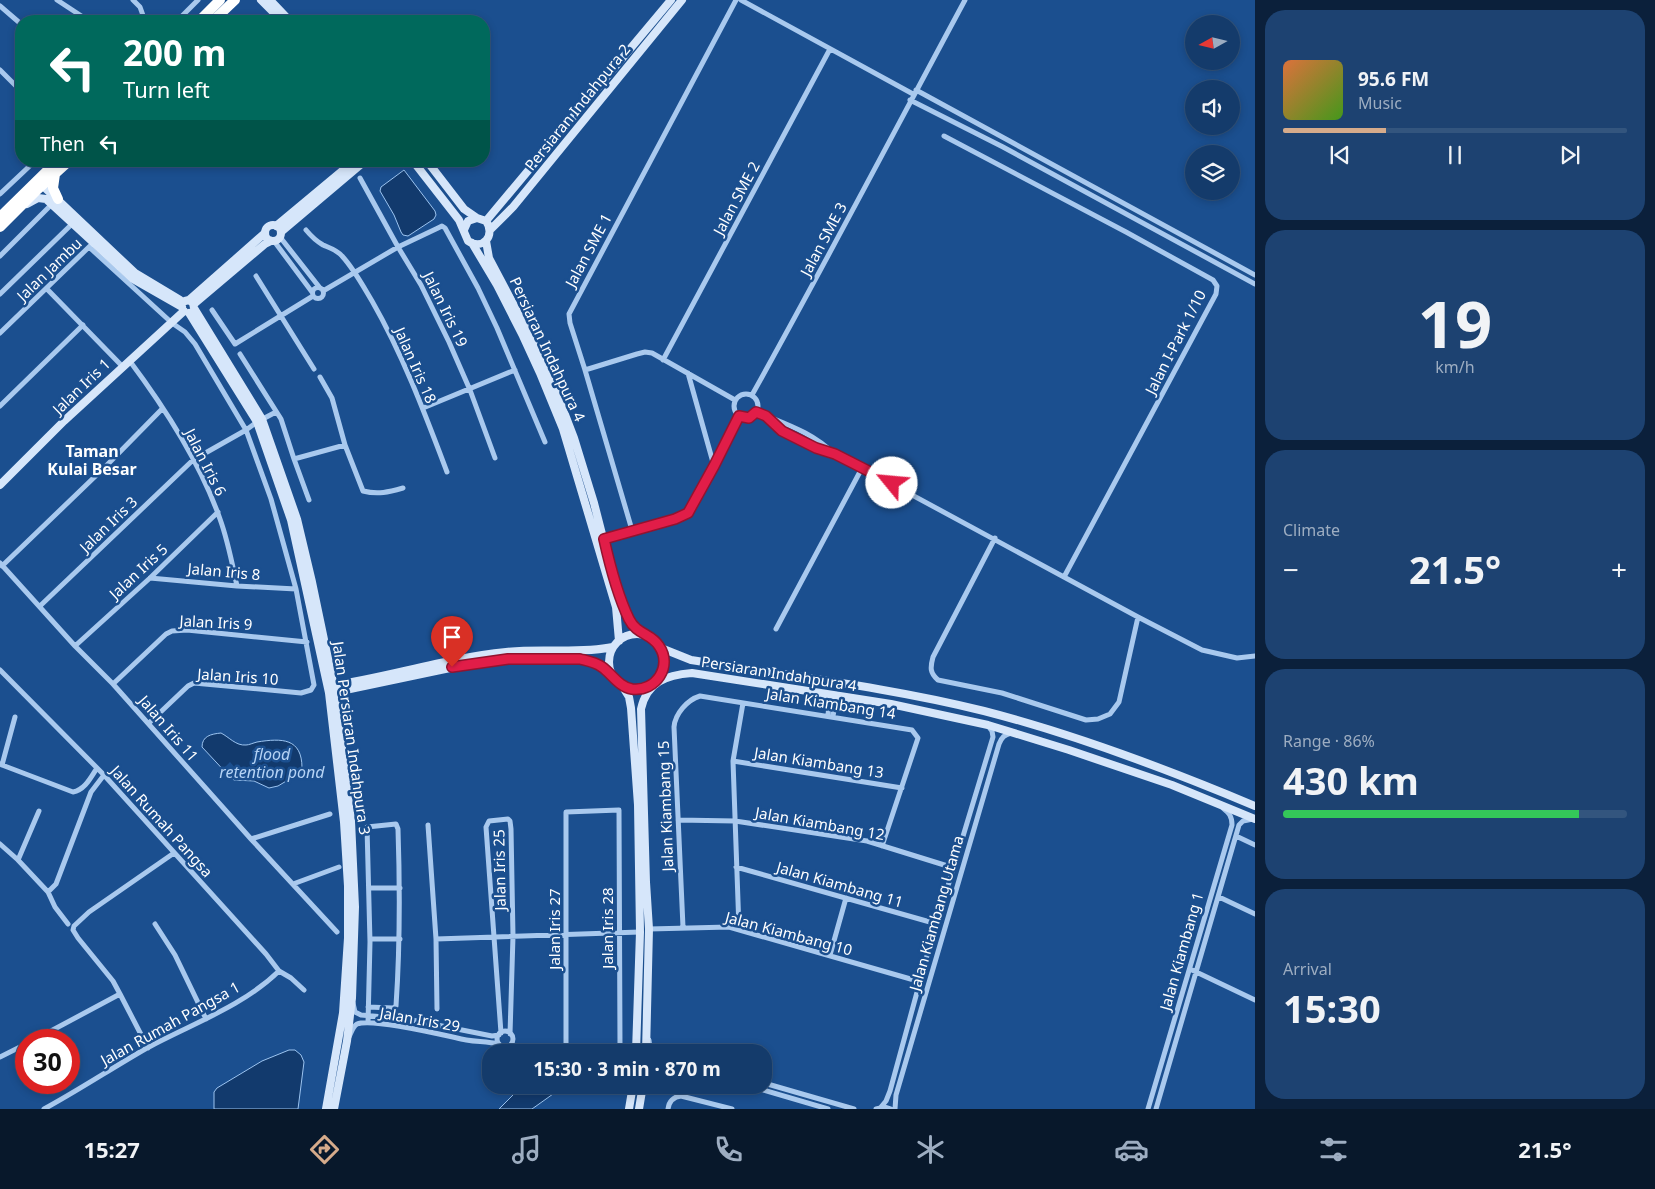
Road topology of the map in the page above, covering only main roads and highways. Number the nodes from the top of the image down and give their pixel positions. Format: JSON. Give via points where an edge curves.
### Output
{"nodes":[{"id":1,"x":220,"y":0,"type":"edge"},
{"id":2,"x":261,"y":0,"type":"edge"},
{"id":3,"x":270,"y":0,"type":"edge"},
{"id":4,"x":670,"y":0,"type":"edge"},
{"id":5,"x":682,"y":0,"type":"edge"},
{"id":6,"x":235,"y":1,"type":"edge"},
{"id":7,"x":205,"y":15,"type":"edge"},
{"id":8,"x":220,"y":15,"type":"edge"},
{"id":9,"x":276,"y":15,"type":"edge"},
{"id":10,"x":284,"y":15,"type":"edge"},
{"id":11,"x":52,"y":167,"type":"edge"},
{"id":12,"x":62,"y":167,"type":"edge"},
{"id":13,"x":348,"y":167,"type":"edge"},
{"id":14,"x":358,"y":167,"type":"edge"},
{"id":15,"x":418,"y":167,"type":"edge"},
{"id":16,"x":432,"y":167,"type":"edge"},
{"id":17,"x":55,"y":174,"type":"junction"},
{"id":18,"x":37,"y":185,"type":"junction"},
{"id":19,"x":55,"y":202,"type":"junction"},
{"id":20,"x":14,"y":213,"type":"junction"},
{"id":21,"x":0,"y":217,"type":"edge"},
{"id":22,"x":477,"y":218,"type":"junction"},
{"id":23,"x":486,"y":221,"type":"junction"},
{"id":24,"x":0,"y":227,"type":"edge"},
{"id":25,"x":464,"y":230,"type":"junction"},
{"id":26,"x":490,"y":230,"type":"junction"},
{"id":27,"x":265,"y":233,"type":"junction"},
{"id":28,"x":276,"y":235,"type":"junction"},
{"id":29,"x":486,"y":241,"type":"junction"},
{"id":30,"x":472,"y":244,"type":"junction"},
{"id":31,"x":188,"y":306,"type":"junction"},
{"id":32,"x":0,"y":485,"type":"edge"},
{"id":33,"x":645,"y":635,"type":"junction"},
{"id":34,"x":616,"y":644,"type":"junction"},
{"id":35,"x":661,"y":648,"type":"junction"},
{"id":36,"x":618,"y":681,"type":"junction"},
{"id":37,"x":655,"y":682,"type":"junction"},
{"id":38,"x":331,"y":690,"type":"junction"},
{"id":39,"x":1255,"y":806,"type":"edge"},
{"id":40,"x":1254,"y":819,"type":"edge"},
{"id":41,"x":636,"y":1044,"type":"edge"},
{"id":42,"x":646,"y":1044,"type":"edge"},
{"id":43,"x":630,"y":1094,"type":"edge"},
{"id":44,"x":642,"y":1094,"type":"edge"},
{"id":45,"x":326,"y":1109,"type":"edge"},
{"id":46,"x":334,"y":1109,"type":"edge"},
{"id":47,"x":628,"y":1109,"type":"edge"},
{"id":48,"x":639,"y":1109,"type":"edge"}],
"edges":[{"from":1,"to":7,"type":"highway"},
{"from":2,"to":9,"type":"main road"},
{"from":3,"to":10,"type":"main road"},
{"from":4,"to":23,"type":"main road","name":"Persiaran Indahpura 2"},
{"from":5,"to":26,"type":"main road","name":"Persiaran Indahpura 2","via":[[513,207]]},
{"from":6,"to":8,"type":"highway"},
{"from":11,"to":18,"type":"highway"},
{"from":12,"to":17,"type":"highway"},
{"from":13,"to":28,"type":"main road"},
{"from":14,"to":28,"type":"main road"},
{"from":15,"to":25,"type":"main road"},
{"from":16,"to":22,"type":"main road","via":[[464,210]]},
{"from":17,"to":18,"type":"highway"},
{"from":17,"to":19,"type":"highway"},
{"from":18,"to":19,"type":"main road"},
{"from":18,"to":20,"type":"highway"},
{"from":18,"to":21,"type":"highway"},
{"from":19,"to":20,"type":"main road","via":[[38,198]]},
{"from":19,"to":31,"type":"main road","via":[[135,273]]},
{"from":19,"to":31,"type":"main road","via":[[91,245],[133,279]]},
{"from":20,"to":24,"type":"highway"},
{"from":22,"to":23,"type":"main road"},
{"from":22,"to":25,"type":"main road","via":[[468,222]]},
{"from":23,"to":26,"type":"main road"},
{"from":25,"to":30,"type":"main road"},
{"from":26,"to":29,"type":"main road"},
{"from":27,"to":28,"type":"main road","via":[[267,238]]},
{"from":27,"to":28,"type":"main road","via":[[268,227]]},
{"from":27,"to":31,"type":"main road"},
{"from":28,"to":31,"type":"main road"},
{"from":29,"to":30,"type":"main road"},
{"from":29,"to":33,"type":"main road","name":"Persiaran Indahpura 4","via":[[489,258],[554,386],[574,438],[626,613],[633,626]]},
{"from":30,"to":34,"type":"main road","name":"Persiaran Indahpura 4","via":[[523,336],[560,421],[616,607]]},
{"from":31,"to":32,"type":"main road","name":"Jalan Iris 1"},
{"from":31,"to":38,"type":"main road","name":"Jalan Persiaran Indahpura 3","via":[[260,421],[297,519]]},
{"from":33,"to":34,"type":"main road","via":[[626,636]]},
{"from":33,"to":35,"type":"main road"},
{"from":34,"to":36,"type":"main road","via":[[609,663]]},
{"from":34,"to":38,"type":"main road","via":[[592,651],[507,652],[415,668]]},
{"from":35,"to":37,"type":"main road","via":[[664,666]]},
{"from":35,"to":39,"type":"main road","via":[[691,660],[892,691],[984,711],[1124,754]]},
{"from":36,"to":37,"type":"main road","via":[[638,689],[647,688]]},
{"from":36,"to":38,"type":"main road","via":[[601,666],[580,659],[508,659]]},
{"from":36,"to":41,"type":"main road","via":[[629,697],[631,708],[638,805],[640,932]]},
{"from":37,"to":40,"type":"main road","name":"Persiaran Indahpura 4","via":[[692,673],[924,710],[988,725],[1172,785]]},
{"from":37,"to":42,"type":"main road","via":[[643,699],[641,715],[649,929]]},
{"from":38,"to":45,"type":"main road","name":"Jalan Persiaran Indahpura 3","via":[[344,822],[348,938],[343,1013]]},
{"from":38,"to":46,"type":"main road","name":"Jalan Persiaran Indahpura 3","via":[[351,821],[355,907],[352,998]]},
{"from":43,"to":47,"type":"main road"},
{"from":44,"to":48,"type":"main road"}]}
